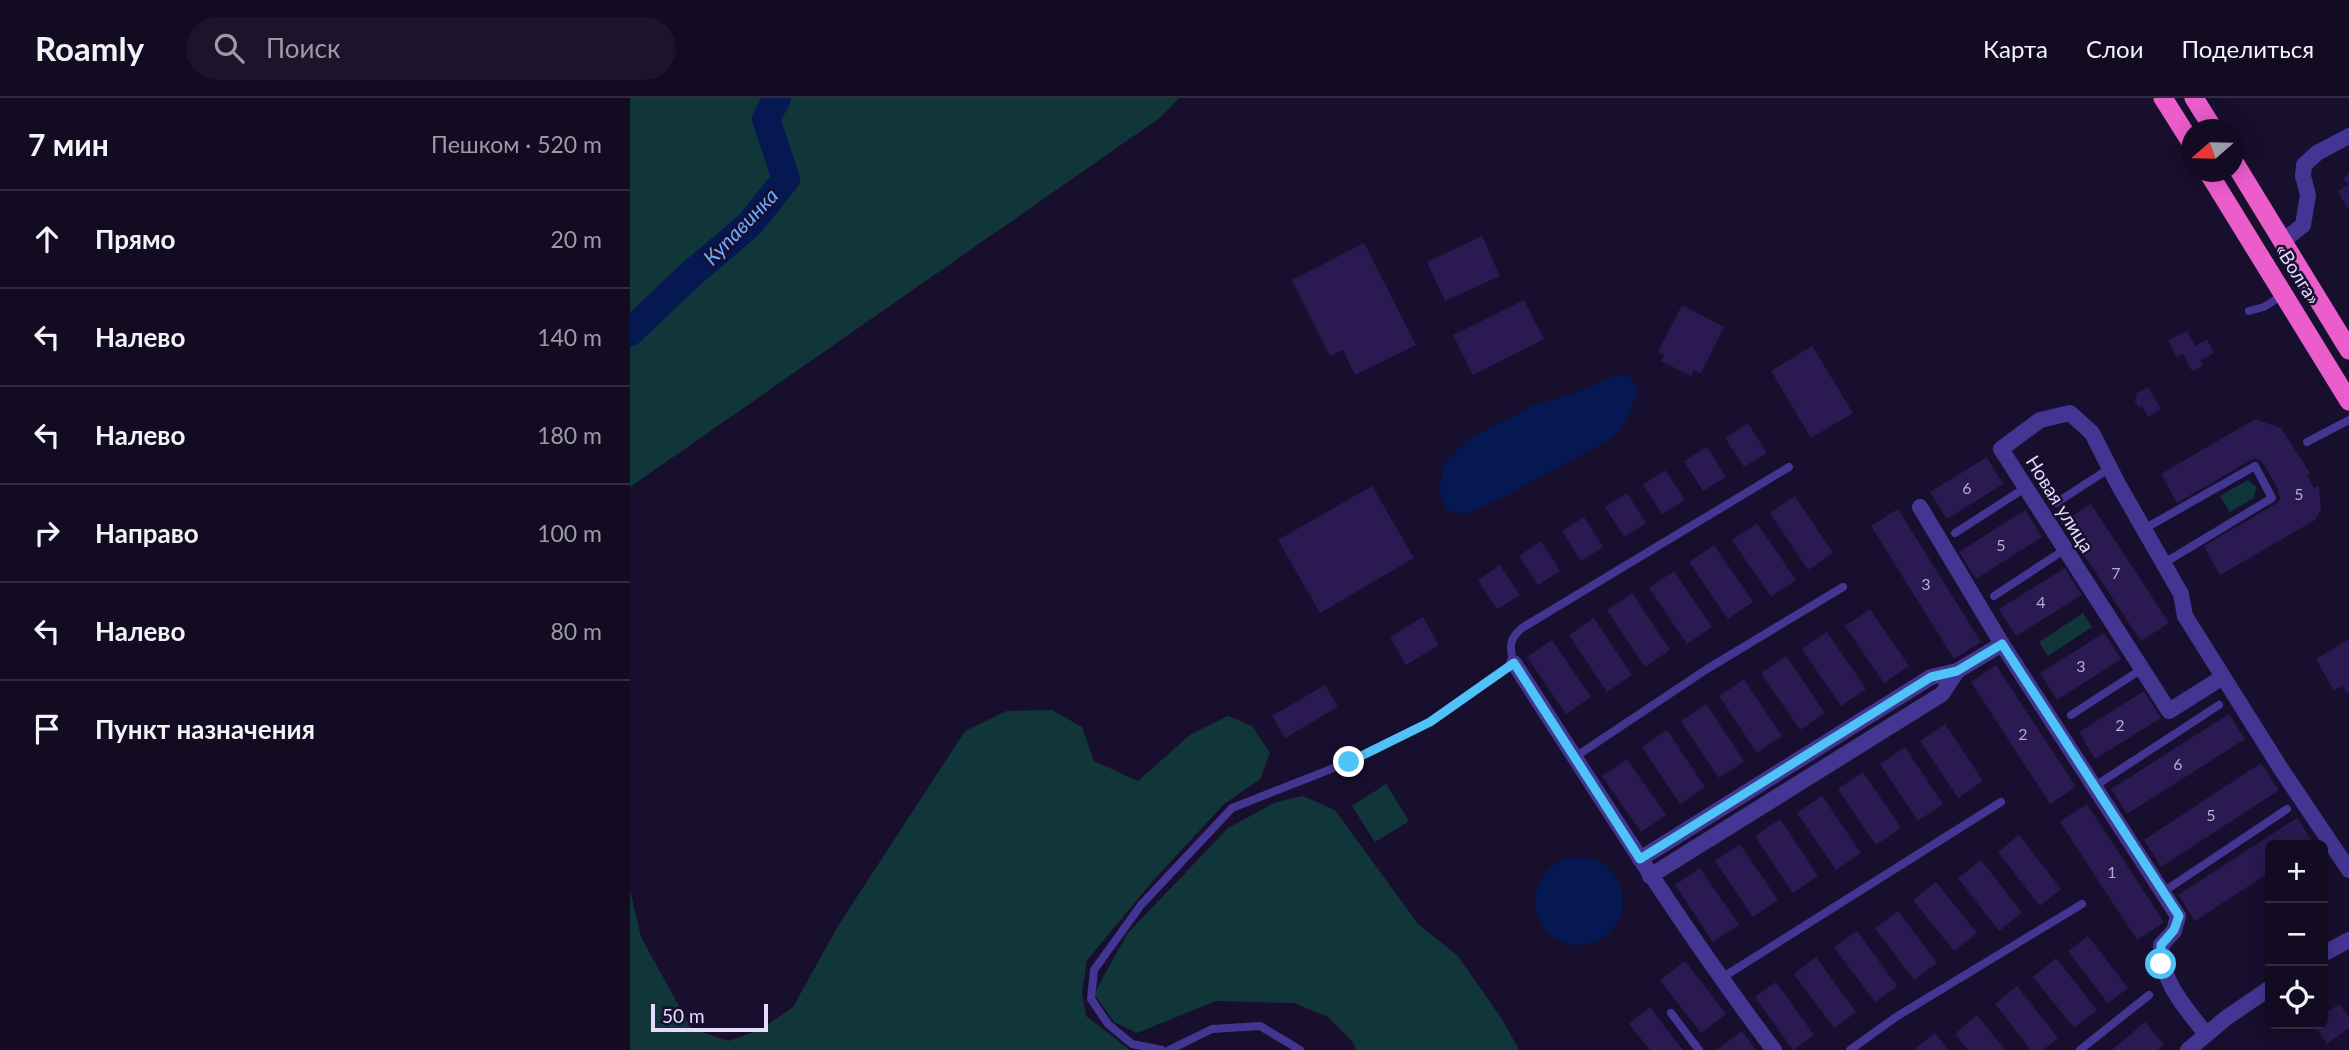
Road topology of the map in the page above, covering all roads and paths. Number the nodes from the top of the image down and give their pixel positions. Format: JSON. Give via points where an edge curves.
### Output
{"nodes":[{"id":1,"x":2163,"y":98,"type":"edge"},
{"id":2,"x":2194,"y":98,"type":"edge"},
{"id":3,"x":2207,"y":119,"type":"edge"},
{"id":4,"x":2181,"y":127,"type":"edge"},
{"id":5,"x":2349,"y":136,"type":"edge"},
{"id":6,"x":2244,"y":179,"type":"edge"},
{"id":7,"x":2214,"y":182,"type":"edge"},
{"id":8,"x":2282,"y":242,"type":"junction"},
{"id":9,"x":2284,"y":294,"type":"junction"},
{"id":10,"x":2249,"y":311,"type":"dead end"},
{"id":11,"x":2349,"y":351,"type":"edge"},
{"id":12,"x":2349,"y":401,"type":"edge"},
{"id":13,"x":2349,"y":419,"type":"edge"},
{"id":14,"x":2307,"y":442,"type":"dead end"},
{"id":15,"x":1790,"y":467,"type":"dead end"},
{"id":16,"x":2110,"y":468,"type":"junction"},
{"id":17,"x":2025,"y":488,"type":"junction"},
{"id":18,"x":2056,"y":503,"type":"dead end"},
{"id":19,"x":1920,"y":507,"type":"dead end"},
{"id":20,"x":2144,"y":529,"type":"junction"},
{"id":21,"x":1955,"y":533,"type":"dead end"},
{"id":22,"x":2064,"y":550,"type":"junction"},
{"id":23,"x":2164,"y":563,"type":"junction"},
{"id":24,"x":1843,"y":586,"type":"dead end"},
{"id":25,"x":1993,"y":596,"type":"dead end"},
{"id":26,"x":2002,"y":644,"type":"junction"},
{"id":27,"x":1514,"y":663,"type":"junction"},
{"id":28,"x":2142,"y":669,"type":"junction"},
{"id":29,"x":1957,"y":671,"type":"junction"},
{"id":30,"x":2223,"y":677,"type":"junction"},
{"id":31,"x":2219,"y":705,"type":"dead end"},
{"id":32,"x":2071,"y":715,"type":"dead end"},
{"id":33,"x":1855,"y":724,"type":"junction"},
{"id":34,"x":1866,"y":740,"type":"junction"},
{"id":35,"x":1575,"y":757,"type":"junction"},
{"id":36,"x":2095,"y":786,"type":"junction"},
{"id":37,"x":1740,"y":796,"type":"junction"},
{"id":38,"x":2001,"y":802,"type":"dead end"},
{"id":39,"x":2287,"y":809,"type":"dead end"},
{"id":40,"x":1752,"y":812,"type":"junction"},
{"id":41,"x":1640,"y":859,"type":"junction"},
{"id":42,"x":2349,"y":870,"type":"edge"},
{"id":43,"x":1650,"y":876,"type":"junction"},
{"id":44,"x":2163,"y":892,"type":"junction"},
{"id":45,"x":2082,"y":904,"type":"dead end"},
{"id":46,"x":2349,"y":940,"type":"edge"},
{"id":47,"x":2328,"y":951,"type":"edge"},
{"id":48,"x":1720,"y":979,"type":"junction"},
{"id":49,"x":2265,"y":992,"type":"edge"},
{"id":50,"x":2149,"y":995,"type":"dead end"},
{"id":51,"x":1671,"y":1013,"type":"dead end"},
{"id":52,"x":2206,"y":1034,"type":"junction"},
{"id":53,"x":1162,"y":1050,"type":"edge"},
{"id":54,"x":1169,"y":1050,"type":"edge"},
{"id":55,"x":1300,"y":1050,"type":"edge"},
{"id":56,"x":1699,"y":1050,"type":"edge"},
{"id":57,"x":1774,"y":1050,"type":"edge"},
{"id":58,"x":1850,"y":1050,"type":"edge"},
{"id":59,"x":2080,"y":1050,"type":"edge"},
{"id":60,"x":2188,"y":1050,"type":"edge"}],
"edges":[{"from":1,"to":4,"type":"highway"},
{"from":2,"to":3,"type":"highway"},
{"from":5,"to":8,"type":"street","via":[[2304,165],[2308,195],[2303,225]]},
{"from":6,"to":8,"type":"highway","name":"«Волга»"},
{"from":7,"to":9,"type":"highway","name":"«Волга»"},
{"from":8,"to":11,"type":"highway","name":"«Волга»"},
{"from":9,"to":10,"type":"lane"},
{"from":9,"to":12,"type":"highway","name":"«Волга»"},
{"from":13,"to":14,"type":"lane"},
{"from":15,"to":27,"type":"lane","via":[[1522,628],[1512,636]]},
{"from":16,"to":17,"type":"street","name":"Новая улица","via":[[2092,433],[2070,413],[2040,421],[2001,449]]},
{"from":16,"to":18,"type":"lane"},
{"from":16,"to":20,"type":"street","name":"Новая улица"},
{"from":17,"to":21,"type":"lane"},
{"from":17,"to":22,"type":"street","name":"Новая улица"},
{"from":19,"to":26,"type":"street"},
{"from":20,"to":23,"type":"street","name":"Новая улица"},
{"from":20,"to":23,"type":"lane","via":[[2255,466],[2272,498]]},
{"from":22,"to":25,"type":"lane"},
{"from":22,"to":28,"type":"street","name":"Новая улица"},
{"from":23,"to":30,"type":"street","name":"Новая улица","via":[[2181,594],[2185,616]]},
{"from":24,"to":35,"type":"lane"},
{"from":26,"to":29,"type":"street"},
{"from":26,"to":36,"type":"street"},
{"from":27,"to":35,"type":"street"},
{"from":27,"to":53,"type":"lane","via":[[1430,722],[1349,762],[1232,808],[1141,905],[1094,970],[1091,999],[1108,1024],[1132,1044]]},
{"from":28,"to":30,"type":"street","name":"Новая улица","via":[[2169,711]]},
{"from":28,"to":32,"type":"lane"},
{"from":29,"to":33,"type":"street","via":[[1931,677]]},
{"from":29,"to":34,"type":"street","via":[[1942,694]]},
{"from":30,"to":42,"type":"street","name":"Новая улица"},
{"from":31,"to":36,"type":"lane"},
{"from":33,"to":34,"type":"street"},
{"from":33,"to":37,"type":"street"},
{"from":34,"to":40,"type":"street"},
{"from":35,"to":41,"type":"street"},
{"from":36,"to":44,"type":"street"},
{"from":37,"to":40,"type":"street"},
{"from":37,"to":41,"type":"street"},
{"from":38,"to":48,"type":"lane"},
{"from":39,"to":44,"type":"lane"},
{"from":40,"to":43,"type":"street"},
{"from":41,"to":43,"type":"street"},
{"from":43,"to":48,"type":"street"},
{"from":44,"to":52,"type":"street","via":[[2179,916],[2161,945],[2161,964],[2178,998]]},
{"from":45,"to":58,"type":"lane"},
{"from":46,"to":47,"type":"street"},
{"from":48,"to":57,"type":"street"},
{"from":49,"to":52,"type":"street"},
{"from":50,"to":59,"type":"lane"},
{"from":51,"to":56,"type":"lane"},
{"from":52,"to":60,"type":"street"},
{"from":54,"to":55,"type":"lane","via":[[1212,1030],[1260,1026]]}]}
